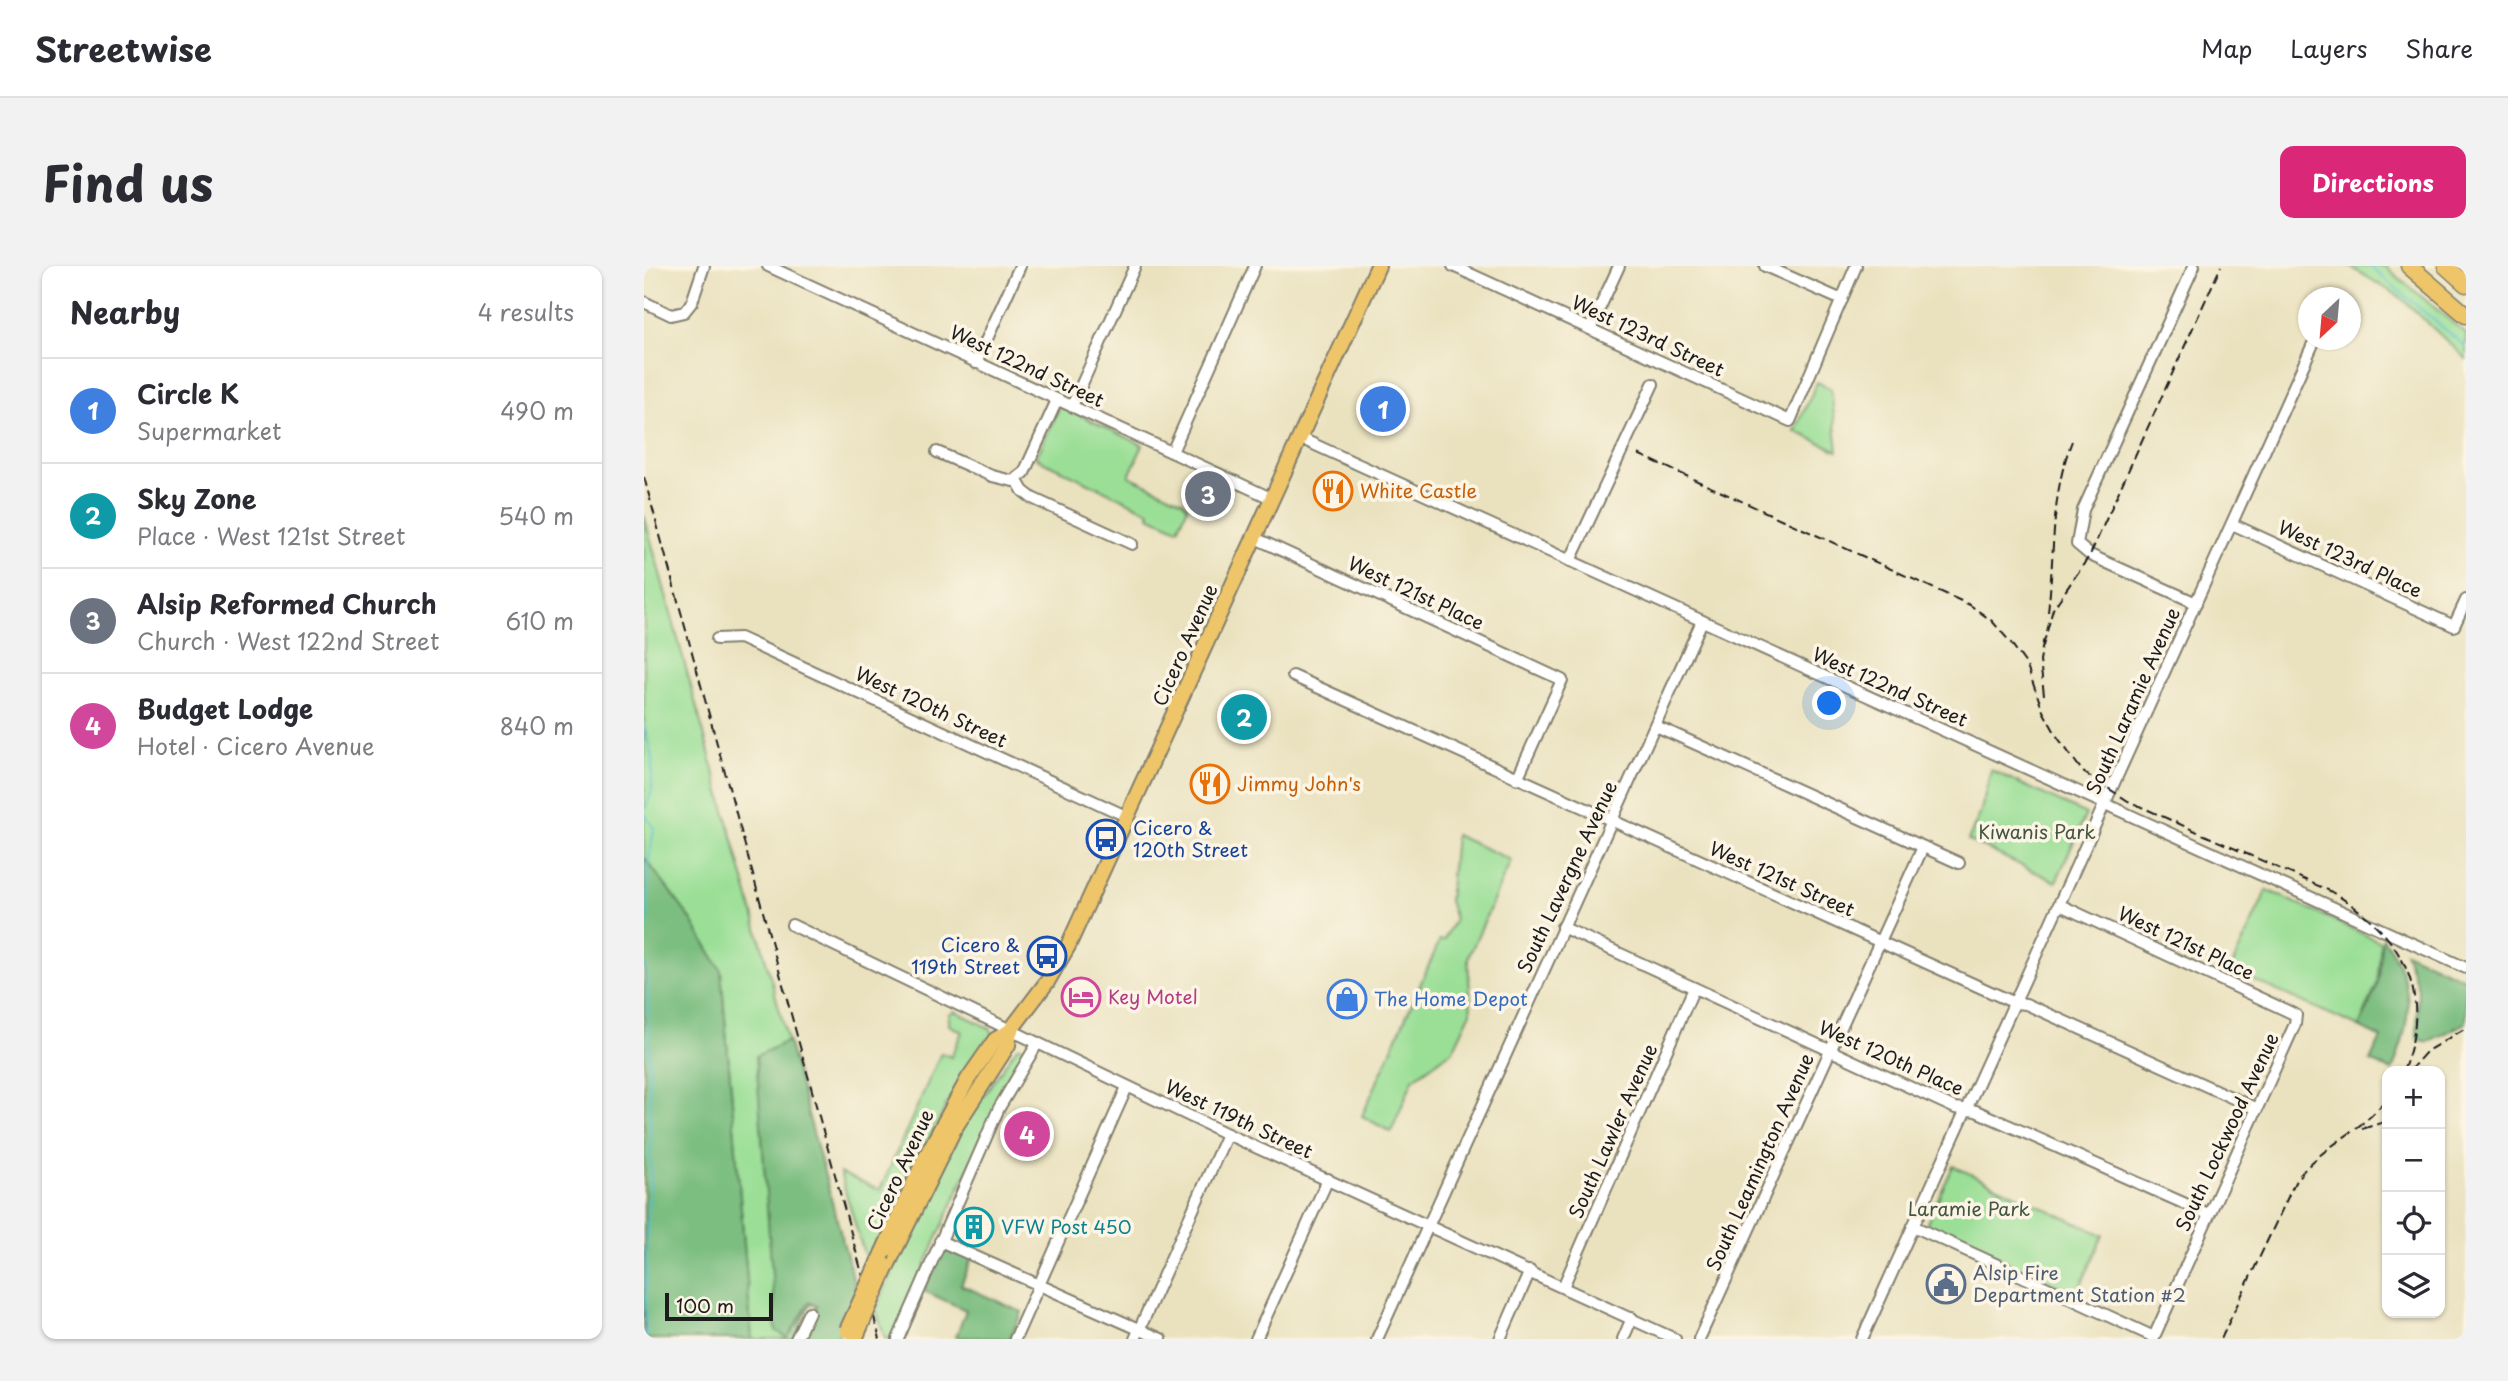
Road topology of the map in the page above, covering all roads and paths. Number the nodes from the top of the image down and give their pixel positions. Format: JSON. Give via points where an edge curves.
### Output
{"nodes":[{"id":1,"x":704,"y":266,"type":"edge"},
{"id":2,"x":1020,"y":266,"type":"edge"},
{"id":3,"x":1135,"y":266,"type":"edge"},
{"id":4,"x":1255,"y":266,"type":"edge"},
{"id":5,"x":1378,"y":266,"type":"edge"},
{"id":6,"x":1453,"y":266,"type":"edge"},
{"id":7,"x":1619,"y":266,"type":"edge"},
{"id":8,"x":1765,"y":266,"type":"edge"},
{"id":9,"x":1856,"y":266,"type":"edge"},
{"id":10,"x":2194,"y":266,"type":"edge"},
{"id":11,"x":2409,"y":266,"type":"edge"},
{"id":12,"x":2446,"y":266,"type":"edge"},
{"id":13,"x":770,"y":267,"type":"edge"},
{"id":14,"x":2466,"y":284,"type":"edge"},
{"id":15,"x":1842,"y":300,"type":"junction"},
{"id":16,"x":644,"y":302,"type":"edge"},
{"id":17,"x":2466,"y":315,"type":"edge"},
{"id":18,"x":1590,"y":329,"type":"junction"},
{"id":19,"x":2310,"y":350,"type":"edge"},
{"id":20,"x":976,"y":363,"type":"junction"},
{"id":21,"x":1653,"y":384,"type":"dead end"},
{"id":22,"x":1058,"y":400,"type":"junction"},
{"id":23,"x":1072,"y":406,"type":"junction"},
{"id":24,"x":1300,"y":438,"type":"junction"},
{"id":25,"x":937,"y":452,"type":"dead end"},
{"id":26,"x":1172,"y":452,"type":"junction"},
{"id":27,"x":1016,"y":479,"type":"junction"},
{"id":28,"x":1273,"y":499,"type":"junction"},
{"id":29,"x":2232,"y":524,"type":"junction"},
{"id":30,"x":1255,"y":538,"type":"junction"},
{"id":31,"x":1132,"y":544,"type":"dead end"},
{"id":32,"x":1570,"y":561,"type":"junction"},
{"id":33,"x":2466,"y":600,"type":"edge"},
{"id":34,"x":2196,"y":604,"type":"junction"},
{"id":35,"x":1702,"y":621,"type":"junction"},
{"id":36,"x":718,"y":639,"type":"dead end"},
{"id":37,"x":1293,"y":676,"type":"dead end"},
{"id":38,"x":1656,"y":726,"type":"junction"},
{"id":39,"x":1517,"y":779,"type":"junction"},
{"id":40,"x":2105,"y":804,"type":"junction"},
{"id":41,"x":1128,"y":817,"type":"junction"},
{"id":42,"x":1612,"y":822,"type":"junction"},
{"id":43,"x":1923,"y":846,"type":"junction"},
{"id":44,"x":1959,"y":863,"type":"dead end"},
{"id":45,"x":2060,"y":905,"type":"junction"},
{"id":46,"x":792,"y":925,"type":"dead end"},
{"id":47,"x":1562,"y":928,"type":"junction"},
{"id":48,"x":1879,"y":943,"type":"junction"},
{"id":49,"x":2466,"y":968,"type":"edge"},
{"id":50,"x":1694,"y":988,"type":"junction"},
{"id":51,"x":2015,"y":1003,"type":"junction"},
{"id":52,"x":2296,"y":1015,"type":"joint"},
{"id":53,"x":1010,"y":1031,"type":"junction"},
{"id":54,"x":1037,"y":1044,"type":"junction"},
{"id":55,"x":1830,"y":1050,"type":"junction"},
{"id":56,"x":1127,"y":1087,"type":"junction"},
{"id":57,"x":2257,"y":1108,"type":"junction"},
{"id":58,"x":1966,"y":1110,"type":"junction"},
{"id":59,"x":1227,"y":1134,"type":"junction"},
{"id":60,"x":1328,"y":1179,"type":"junction"},
{"id":61,"x":2208,"y":1214,"type":"junction"},
{"id":62,"x":1430,"y":1226,"type":"junction"},
{"id":63,"x":1913,"y":1226,"type":"junction"},
{"id":64,"x":940,"y":1241,"type":"junction"},
{"id":65,"x":1530,"y":1272,"type":"junction"},
{"id":66,"x":1039,"y":1284,"type":"junction"},
{"id":67,"x":1563,"y":1287,"type":"junction"},
{"id":68,"x":809,"y":1312,"type":"dead end"},
{"id":69,"x":1632,"y":1318,"type":"junction"},
{"id":70,"x":1137,"y":1334,"type":"edge"},
{"id":71,"x":848,"y":1336,"type":"edge"},
{"id":72,"x":2153,"y":1338,"type":"edge"},
{"id":73,"x":796,"y":1339,"type":"edge"},
{"id":74,"x":898,"y":1339,"type":"edge"},
{"id":75,"x":1014,"y":1339,"type":"edge"},
{"id":76,"x":1161,"y":1339,"type":"edge"},
{"id":77,"x":1256,"y":1339,"type":"edge"},
{"id":78,"x":1377,"y":1339,"type":"edge"},
{"id":79,"x":1500,"y":1339,"type":"edge"},
{"id":80,"x":1623,"y":1339,"type":"edge"},
{"id":81,"x":1675,"y":1339,"type":"edge"},
{"id":82,"x":1699,"y":1339,"type":"edge"},
{"id":83,"x":1862,"y":1339,"type":"edge"}],
"edges":[{"from":1,"to":16,"type":"street","via":[[684,312],[671,315]]},
{"from":2,"to":20,"type":"street"},
{"from":3,"to":23,"type":"street"},
{"from":4,"to":26,"type":"street"},
{"from":5,"to":24,"type":"main road","name":"Cicero Avenue"},
{"from":6,"to":18,"type":"street","name":"West 123rd Street"},
{"from":7,"to":18,"type":"street"},
{"from":8,"to":15,"type":"street"},
{"from":9,"to":15,"type":"street"},
{"from":10,"to":34,"type":"street","via":[[2083,510],[2077,544],[2090,555]]},
{"from":11,"to":17,"type":"highway"},
{"from":12,"to":14,"type":"highway"},
{"from":13,"to":20,"type":"street","name":"West 122nd Street"},
{"from":15,"to":18,"type":"street","name":"West 123rd Street","via":[[1790,421]]},
{"from":19,"to":29,"type":"street","name":"South Laramie Avenue"},
{"from":20,"to":22,"type":"street","name":"West 122nd Street"},
{"from":21,"to":32,"type":"street"},
{"from":22,"to":23,"type":"street","name":"West 122nd Street"},
{"from":22,"to":27,"type":"street","via":[[1024,473]]},
{"from":23,"to":26,"type":"street","name":"West 122nd Street"},
{"from":24,"to":28,"type":"main road","name":"Cicero Avenue"},
{"from":24,"to":32,"type":"street","name":"West 122nd Street"},
{"from":25,"to":27,"type":"street","via":[[992,476]]},
{"from":26,"to":28,"type":"street","name":"West 122nd Street"},
{"from":27,"to":31,"type":"street","via":[[1032,498]]},
{"from":28,"to":30,"type":"main road","name":"Cicero Avenue"},
{"from":29,"to":33,"type":"street","name":"West 123rd Place","via":[[2454,626]]},
{"from":29,"to":34,"type":"street","name":"South Laramie Avenue"},
{"from":30,"to":39,"type":"street","name":"West 121st Place","via":[[1562,680]]},
{"from":30,"to":41,"type":"main road","name":"Cicero Avenue"},
{"from":32,"to":35,"type":"street","name":"West 122nd Street"},
{"from":34,"to":40,"type":"street","name":"South Laramie Avenue"},
{"from":35,"to":38,"type":"street","name":"South Lavergne Avenue"},
{"from":35,"to":40,"type":"street","name":"West 122nd Street"},
{"from":36,"to":41,"type":"street","name":"West 120th Street","via":[[740,638]]},
{"from":37,"to":39,"type":"street","name":"West 121st Street"},
{"from":38,"to":42,"type":"street","name":"South Lavergne Avenue"},
{"from":38,"to":43,"type":"street"},
{"from":39,"to":42,"type":"street","name":"West 121st Street"},
{"from":40,"to":45,"type":"street","name":"South Laramie Avenue"},
{"from":40,"to":49,"type":"street","name":"West 122nd Street"},
{"from":41,"to":53,"type":"main road","name":"Cicero Avenue","via":[[1068,946]]},
{"from":42,"to":47,"type":"street","name":"South Lavergne Avenue"},
{"from":42,"to":48,"type":"street","name":"West 121st Street"},
{"from":43,"to":44,"type":"street"},
{"from":43,"to":48,"type":"street","name":"South Leamington Avenue"},
{"from":45,"to":51,"type":"street","name":"South Laramie Avenue"},
{"from":45,"to":52,"type":"street","name":"West 121st Place"},
{"from":46,"to":53,"type":"street","name":"West 119th Street"},
{"from":47,"to":50,"type":"street","name":"West 120th Place"},
{"from":47,"to":62,"type":"street","name":"South Lavergne Avenue"},
{"from":48,"to":51,"type":"street","name":"West 121st Street"},
{"from":48,"to":55,"type":"street","name":"South Leamington Avenue"},
{"from":50,"to":55,"type":"street","name":"West 120th Place"},
{"from":50,"to":67,"type":"street","name":"South Lawler Avenue"},
{"from":51,"to":57,"type":"street","name":"West 121st Street","via":[[2026,1003]]},
{"from":51,"to":58,"type":"street","name":"South Laramie Avenue"},
{"from":52,"to":57,"type":"street","name":"South Lockwood Avenue"},
{"from":53,"to":54,"type":"street","name":"West 119th Street"},
{"from":53,"to":71,"type":"main road","name":"Cicero Avenue","bridge":true,"via":[[1008,1045],[954,1129]]},
{"from":53,"to":71,"type":"main road","name":"Cicero Avenue","bridge":true,"via":[[995,1040],[948,1114]]},
{"from":54,"to":56,"type":"street","name":"West 119th Street"},
{"from":54,"to":64,"type":"street","via":[[999,1108]]},
{"from":55,"to":58,"type":"street","name":"West 120th Place"},
{"from":55,"to":82,"type":"street","name":"South Leamington Avenue"},
{"from":56,"to":59,"type":"street","name":"West 119th Street"},
{"from":56,"to":66,"type":"street"},
{"from":57,"to":61,"type":"street","name":"South Lockwood Avenue"},
{"from":58,"to":61,"type":"street","name":"West 120th Place"},
{"from":58,"to":63,"type":"street","name":"South Laramie Avenue"},
{"from":59,"to":60,"type":"street","name":"West 119th Street"},
{"from":59,"to":70,"type":"street"},
{"from":60,"to":62,"type":"street","name":"West 119th Street"},
{"from":60,"to":77,"type":"street"},
{"from":61,"to":72,"type":"street","name":"South Lockwood Avenue"},
{"from":62,"to":65,"type":"street","name":"West 119th Street"},
{"from":62,"to":78,"type":"street","name":"South Lavergne Avenue"},
{"from":63,"to":72,"type":"street"},
{"from":63,"to":83,"type":"street","name":"South Laramie Avenue"},
{"from":64,"to":66,"type":"street"},
{"from":64,"to":74,"type":"street"},
{"from":65,"to":67,"type":"street","name":"West 119th Street"},
{"from":65,"to":79,"type":"street"},
{"from":66,"to":70,"type":"street"},
{"from":66,"to":75,"type":"street"},
{"from":67,"to":69,"type":"street","name":"West 119th Street"},
{"from":68,"to":73,"type":"street"},
{"from":69,"to":80,"type":"street"},
{"from":69,"to":81,"type":"street","name":"West 119th Street"},
{"from":70,"to":76,"type":"street"}]}
